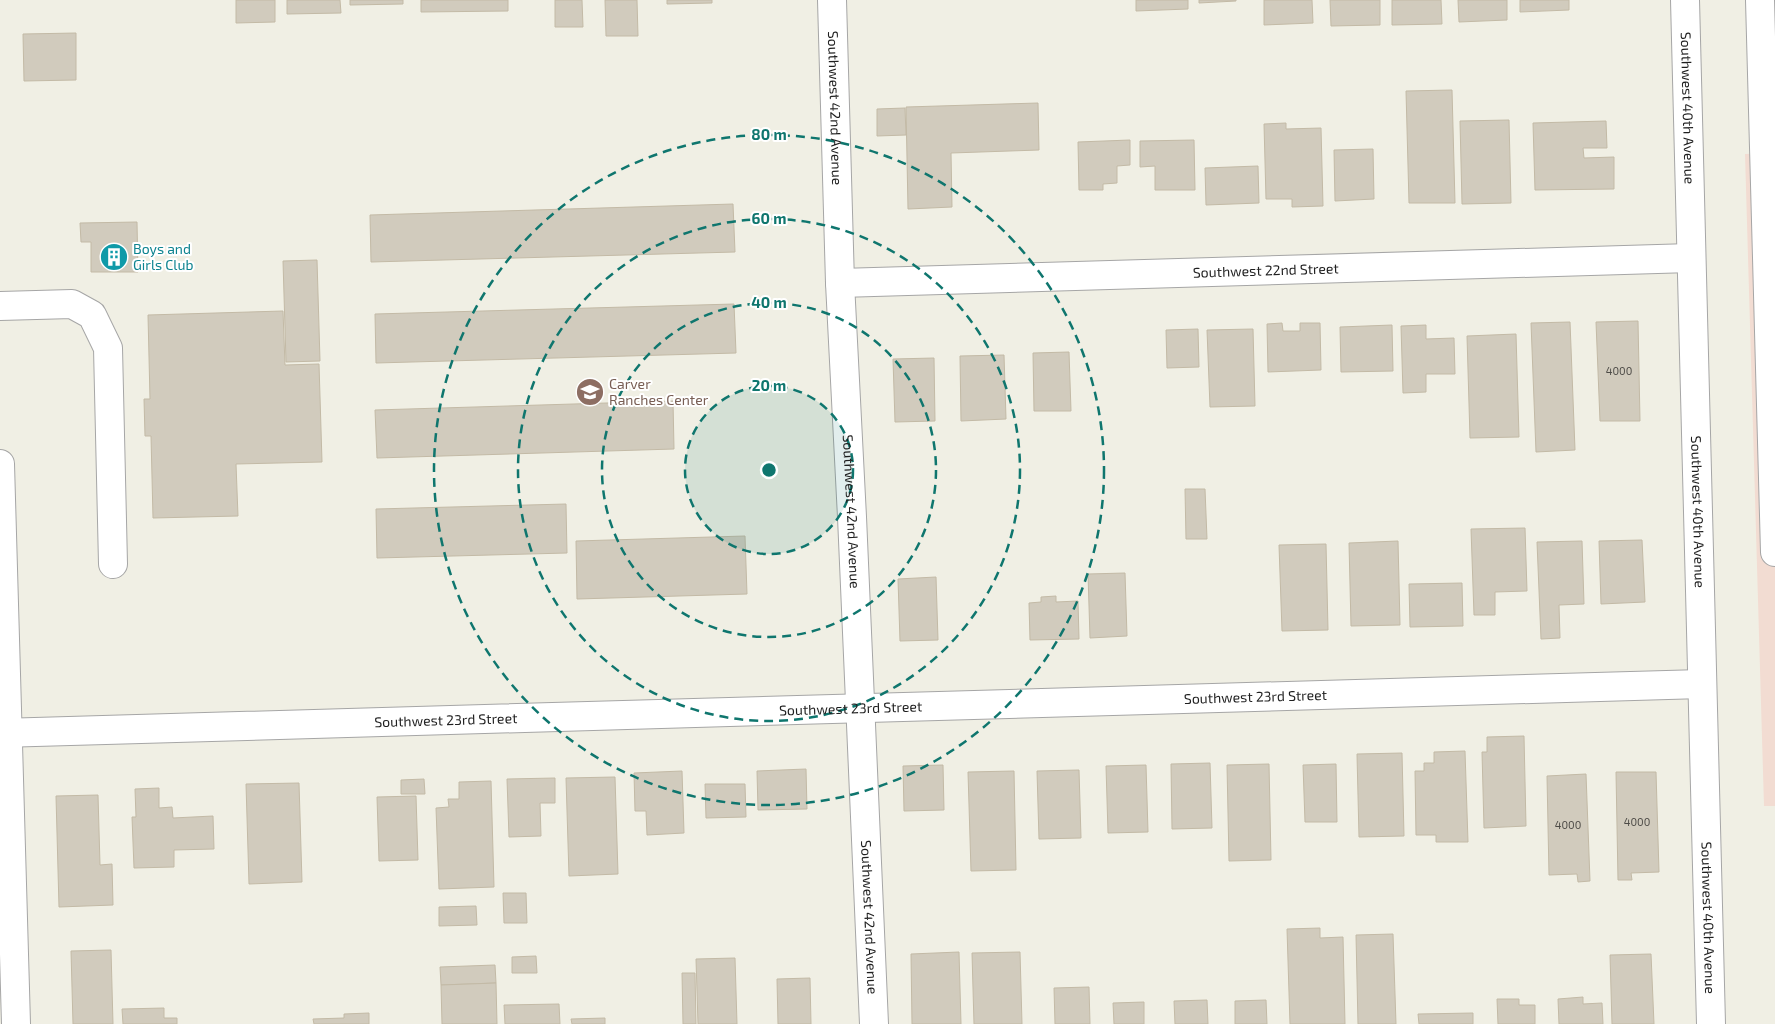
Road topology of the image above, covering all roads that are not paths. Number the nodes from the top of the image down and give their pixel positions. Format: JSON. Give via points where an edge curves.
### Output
{"nodes":[{"id":1,"x":832,"y":0,"type":"edge"},
{"id":2,"x":1685,"y":0,"type":"edge"},
{"id":3,"x":1760,"y":0,"type":"edge"},
{"id":4,"x":1692,"y":258,"type":"junction"},
{"id":5,"x":840,"y":283,"type":"junction"},
{"id":6,"x":0,"y":306,"type":"edge"},
{"id":7,"x":1772,"y":310,"type":"edge"},
{"id":8,"x":0,"y":464,"type":"edge"},
{"id":9,"x":1775,"y":552,"type":"edge"},
{"id":10,"x":113,"y":564,"type":"dead end"},
{"id":11,"x":1702,"y":684,"type":"junction"},
{"id":12,"x":860,"y":707,"type":"junction"},
{"id":13,"x":4,"y":733,"type":"edge"},
{"id":14,"x":16,"y":1024,"type":"edge"},
{"id":15,"x":874,"y":1024,"type":"edge"},
{"id":16,"x":1711,"y":1024,"type":"edge"}],
"edges":[{"from":1,"to":5,"type":"street","name":"Southwest 42nd Avenue"},
{"from":2,"to":4,"type":"street","name":"Southwest 40th Avenue"},
{"from":3,"to":7,"type":"street"},
{"from":4,"to":5,"type":"street","name":"Southwest 22nd Street"},
{"from":4,"to":11,"type":"street","name":"Southwest 40th Avenue"},
{"from":5,"to":12,"type":"street","name":"Southwest 42nd Avenue"},
{"from":6,"to":10,"type":"street","via":[[72,304],[92,315],[108,348]]},
{"from":7,"to":9,"type":"street"},
{"from":8,"to":13,"type":"street"},
{"from":11,"to":12,"type":"street","name":"Southwest 23rd Street"},
{"from":11,"to":16,"type":"street","name":"Southwest 40th Avenue"},
{"from":12,"to":13,"type":"street","name":"Southwest 23rd Street"},
{"from":12,"to":15,"type":"street","name":"Southwest 42nd Avenue"},
{"from":13,"to":14,"type":"street"}]}
